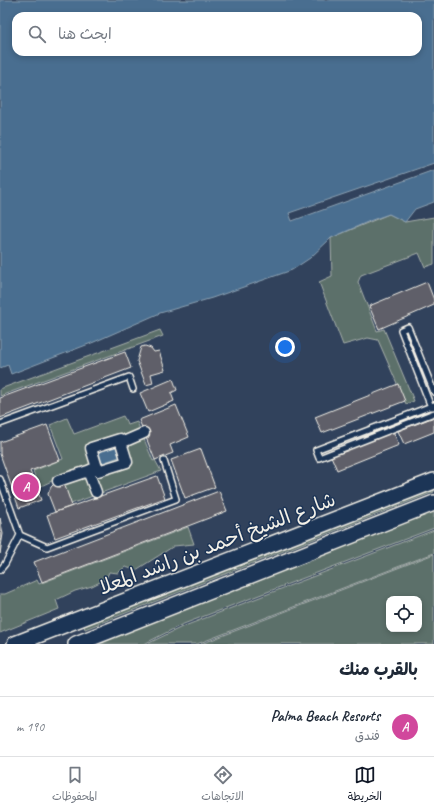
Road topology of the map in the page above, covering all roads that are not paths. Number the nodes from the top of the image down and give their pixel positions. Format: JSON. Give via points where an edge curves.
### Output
{"nodes":[{"id":1,"x":133,"y":389,"type":"dead end"},
{"id":2,"x":434,"y":392,"type":"edge"},
{"id":3,"x":433,"y":407,"type":"edge"},
{"id":4,"x":434,"y":413,"type":"edge"},
{"id":5,"x":0,"y":424,"type":"edge"},
{"id":6,"x":144,"y":433,"type":"dead end"},
{"id":7,"x":121,"y":443,"type":"junction"},
{"id":8,"x":164,"y":461,"type":"dead end"},
{"id":9,"x":93,"y":469,"type":"junction"},
{"id":10,"x":0,"y":479,"type":"edge"},
{"id":11,"x":58,"y":481,"type":"dead end"},
{"id":12,"x":434,"y":481,"type":"edge"},
{"id":13,"x":96,"y":492,"type":"dead end"},
{"id":14,"x":434,"y":503,"type":"edge"},
{"id":15,"x":20,"y":535,"type":"junction"},
{"id":16,"x":0,"y":570,"type":"edge"},
{"id":17,"x":15,"y":644,"type":"edge"},
{"id":18,"x":76,"y":644,"type":"edge"}],
"edges":[{"from":1,"to":5,"type":"lane","via":[[129,377]]},
{"from":2,"to":3,"type":"lane","via":[[408,328],[401,330]]},
{"from":3,"to":4,"type":"lane","via":[[316,450],[319,458]]},
{"from":6,"to":7,"type":"street"},
{"from":7,"to":9,"type":"street","via":[[120,439],[91,448]]},
{"from":7,"to":9,"type":"street","via":[[127,462],[98,471]]},
{"from":8,"to":15,"type":"lane","via":[[176,499],[47,547]]},
{"from":9,"to":11,"type":"street"},
{"from":9,"to":13,"type":"street"},
{"from":10,"to":15,"type":"lane"},
{"from":12,"to":17,"type":"main road","name":"شارع الشيخ أحمد بن راشد المعلا"},
{"from":14,"to":18,"type":"main road","name":"شارع الشيخ أحمد بن راشد المعلا"},
{"from":15,"to":16,"type":"lane"}]}
